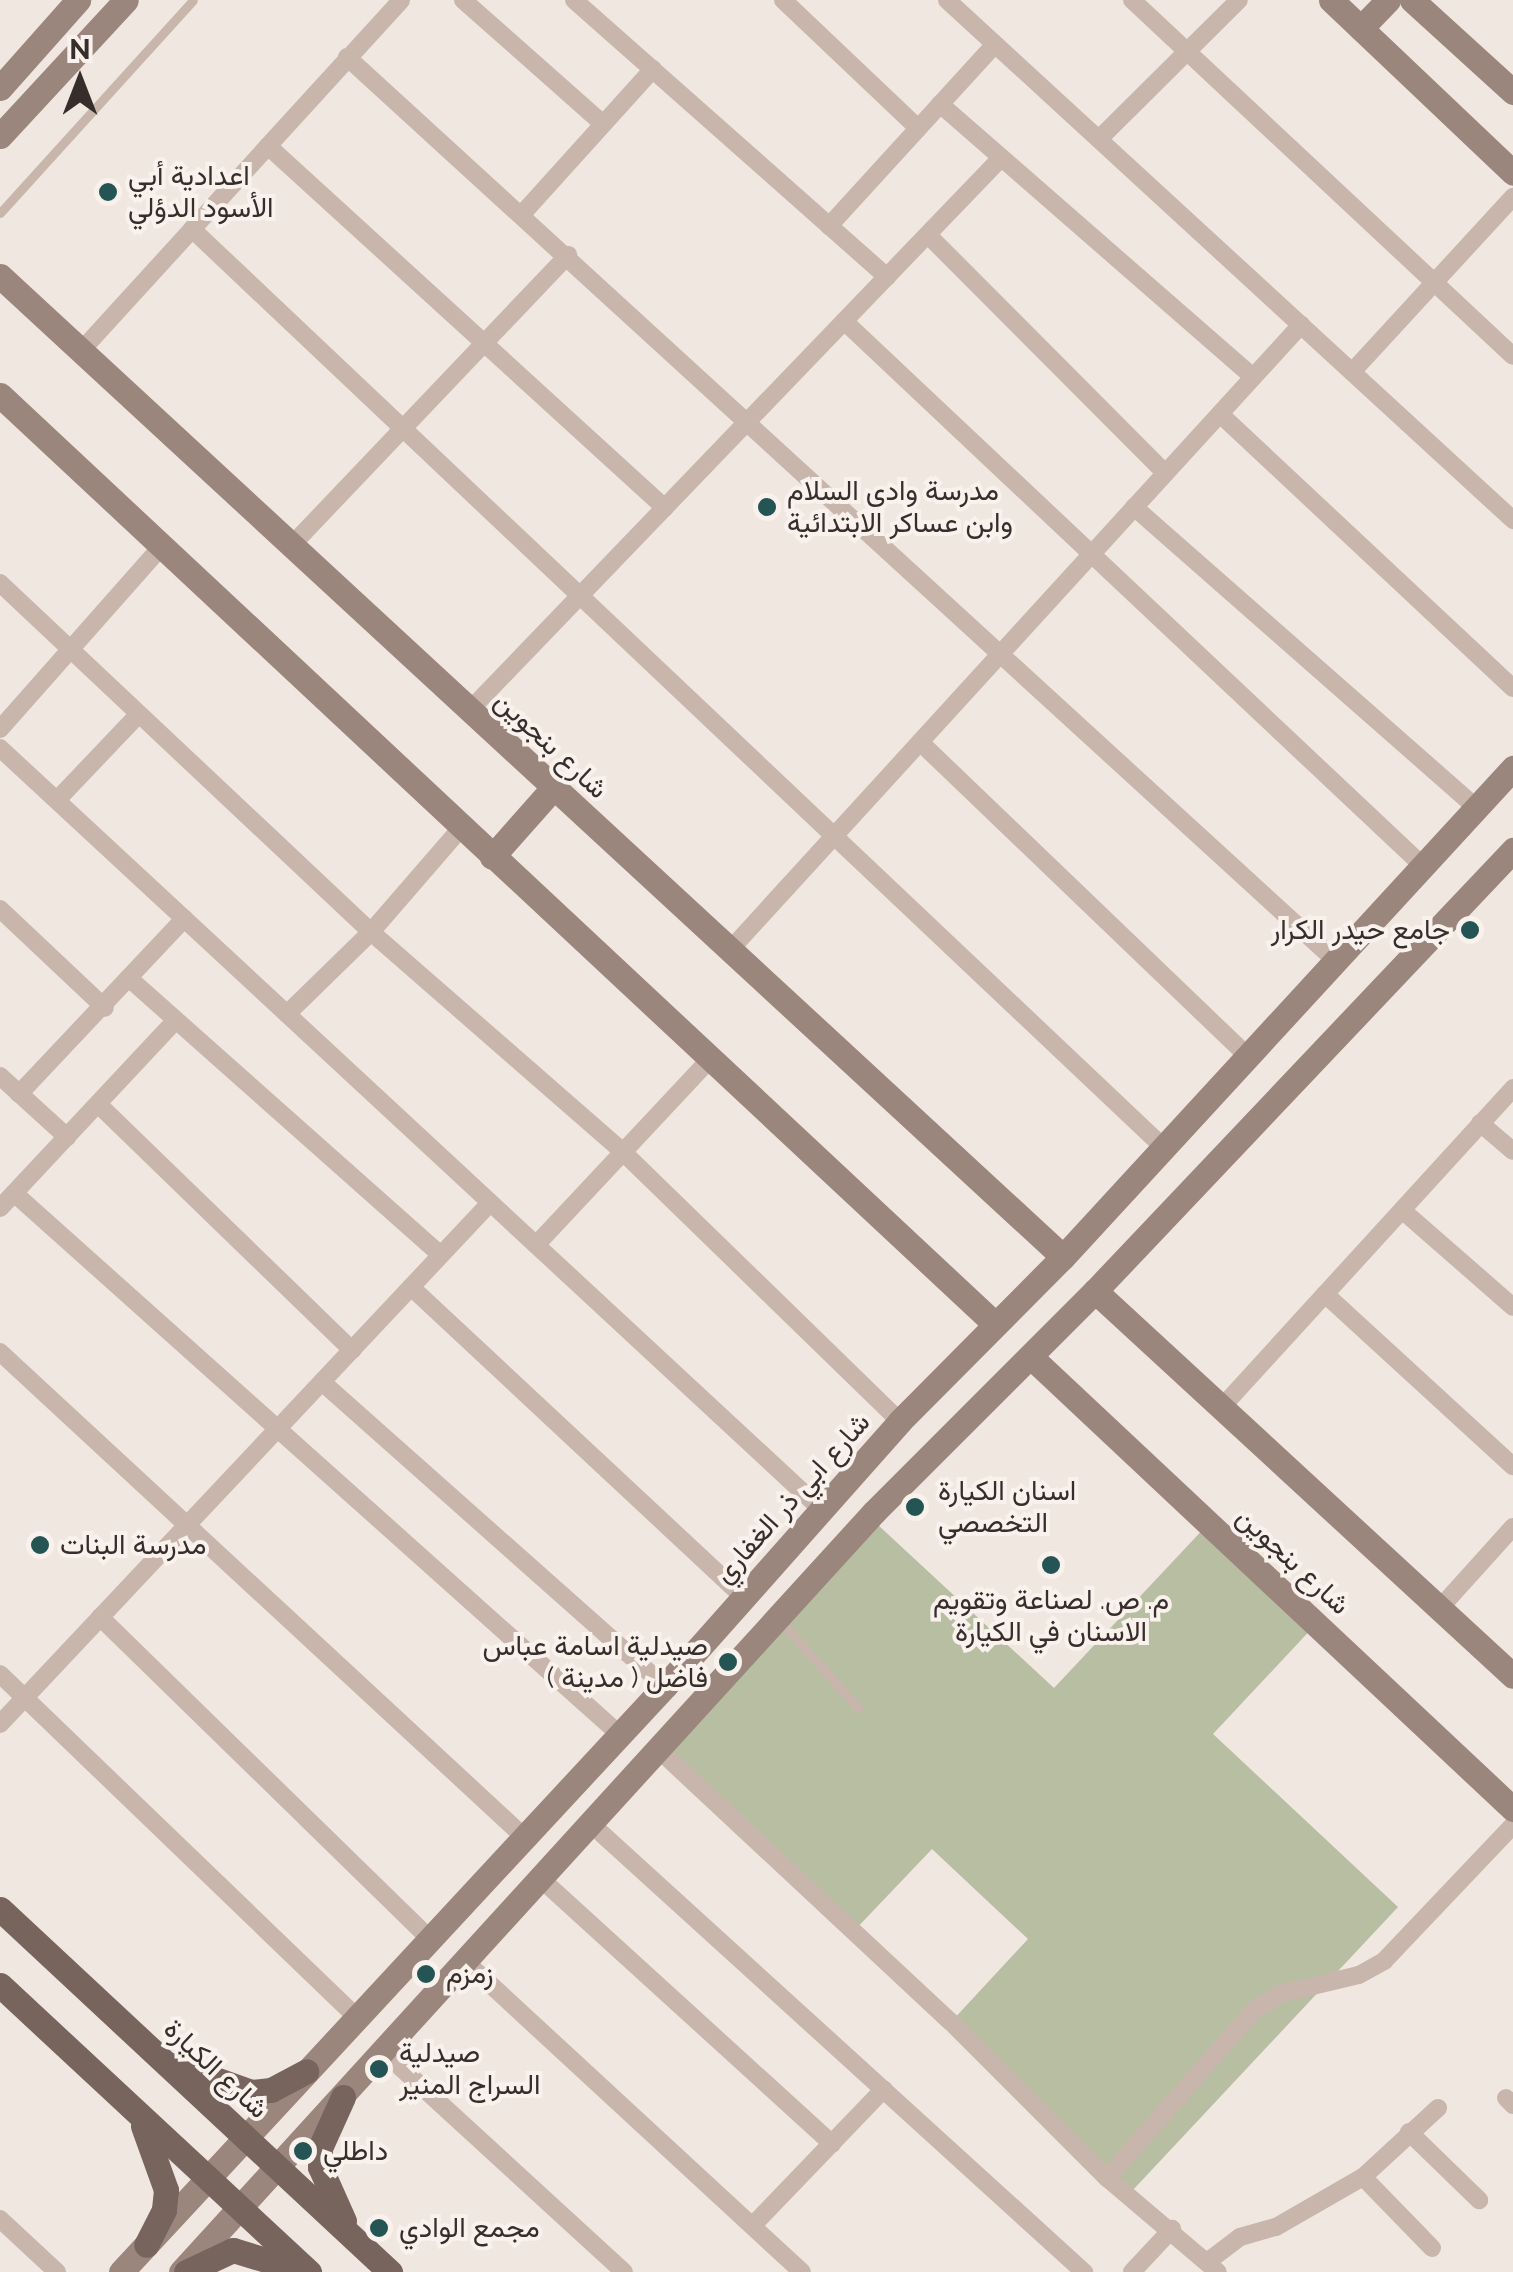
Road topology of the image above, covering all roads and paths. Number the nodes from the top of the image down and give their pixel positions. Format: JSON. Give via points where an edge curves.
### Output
{"nodes":[{"id":1,"x":78,"y":0,"type":"edge"},
{"id":2,"x":126,"y":0,"type":"edge"},
{"id":3,"x":193,"y":0,"type":"edge"},
{"id":4,"x":401,"y":0,"type":"edge"},
{"id":5,"x":464,"y":0,"type":"edge"},
{"id":6,"x":783,"y":0,"type":"edge"},
{"id":7,"x":947,"y":0,"type":"edge"},
{"id":8,"x":1132,"y":0,"type":"edge"},
{"id":9,"x":1238,"y":0,"type":"edge"},
{"id":10,"x":1331,"y":0,"type":"edge"},
{"id":11,"x":1388,"y":0,"type":"edge"},
{"id":12,"x":1412,"y":0,"type":"edge"},
{"id":13,"x":578,"y":1,"type":"edge"},
{"id":14,"x":1361,"y":28,"type":"junction"},
{"id":15,"x":995,"y":44,"type":"junction"},
{"id":16,"x":1187,"y":51,"type":"junction"},
{"id":17,"x":347,"y":57,"type":"junction"},
{"id":18,"x":653,"y":70,"type":"junction"},
{"id":19,"x":6,"y":72,"type":"edge"},
{"id":20,"x":1513,"y":92,"type":"edge"},
{"id":21,"x":940,"y":104,"type":"junction"},
{"id":22,"x":604,"y":124,"type":"junction"},
{"id":23,"x":918,"y":128,"type":"junction"},
{"id":24,"x":0,"y":136,"type":"edge"},
{"id":25,"x":1098,"y":139,"type":"junction"},
{"id":26,"x":268,"y":146,"type":"junction"},
{"id":27,"x":1002,"y":158,"type":"junction"},
{"id":28,"x":1513,"y":173,"type":"edge"},
{"id":29,"x":1513,"y":197,"type":"edge"},
{"id":30,"x":0,"y":213,"type":"edge"},
{"id":31,"x":523,"y":214,"type":"junction"},
{"id":32,"x":829,"y":226,"type":"junction"},
{"id":33,"x":192,"y":229,"type":"junction"},
{"id":34,"x":928,"y":234,"type":"junction"},
{"id":35,"x":568,"y":255,"type":"junction"},
{"id":36,"x":0,"y":276,"type":"edge"},
{"id":37,"x":887,"y":277,"type":"junction"},
{"id":38,"x":1434,"y":282,"type":"junction"},
{"id":39,"x":844,"y":321,"type":"junction"},
{"id":40,"x":1301,"y":325,"type":"junction"},
{"id":41,"x":485,"y":342,"type":"junction"},
{"id":42,"x":80,"y":352,"type":"junction"},
{"id":43,"x":1513,"y":356,"type":"edge"},
{"id":44,"x":1352,"y":372,"type":"junction"},
{"id":45,"x":1253,"y":377,"type":"junction"},
{"id":46,"x":0,"y":394,"type":"edge"},
{"id":47,"x":1220,"y":414,"type":"junction"},
{"id":48,"x":748,"y":421,"type":"junction"},
{"id":49,"x":402,"y":428,"type":"junction"},
{"id":50,"x":1165,"y":473,"type":"junction"},
{"id":51,"x":1134,"y":507,"type":"junction"},
{"id":52,"x":665,"y":508,"type":"junction"},
{"id":53,"x":1513,"y":520,"type":"edge"},
{"id":54,"x":291,"y":546,"type":"junction"},
{"id":55,"x":160,"y":549,"type":"junction"},
{"id":56,"x":1092,"y":554,"type":"junction"},
{"id":57,"x":0,"y":583,"type":"edge"},
{"id":58,"x":580,"y":596,"type":"junction"},
{"id":59,"x":69,"y":650,"type":"junction"},
{"id":60,"x":1001,"y":653,"type":"junction"},
{"id":61,"x":1513,"y":688,"type":"edge"},
{"id":62,"x":469,"y":710,"type":"junction"},
{"id":63,"x":138,"y":715,"type":"junction"},
{"id":64,"x":0,"y":730,"type":"edge"},
{"id":65,"x":920,"y":742,"type":"junction"},
{"id":66,"x":0,"y":748,"type":"edge"},
{"id":67,"x":1513,"y":768,"type":"edge"},
{"id":68,"x":553,"y":788,"type":"junction"},
{"id":69,"x":57,"y":800,"type":"junction"},
{"id":70,"x":1477,"y":808,"type":"junction"},
{"id":71,"x":461,"y":828,"type":"junction"},
{"id":72,"x":834,"y":836,"type":"junction"},
{"id":73,"x":1512,"y":853,"type":"edge"},
{"id":74,"x":492,"y":857,"type":"junction"},
{"id":75,"x":1424,"y":867,"type":"junction"},
{"id":76,"x":0,"y":909,"type":"edge"},
{"id":77,"x":184,"y":919,"type":"junction"},
{"id":78,"x":371,"y":932,"type":"junction"},
{"id":79,"x":730,"y":950,"type":"junction"},
{"id":80,"x":1337,"y":962,"type":"junction"},
{"id":81,"x":131,"y":980,"type":"junction"},
{"id":82,"x":105,"y":1008,"type":"junction"},
{"id":83,"x":287,"y":1014,"type":"junction"},
{"id":84,"x":175,"y":1021,"type":"junction"},
{"id":85,"x":1248,"y":1056,"type":"junction"},
{"id":86,"x":710,"y":1059,"type":"junction"},
{"id":87,"x":0,"y":1076,"type":"edge"},
{"id":88,"x":1513,"y":1088,"type":"edge"},
{"id":89,"x":19,"y":1094,"type":"junction"},
{"id":90,"x":98,"y":1104,"type":"junction"},
{"id":91,"x":1480,"y":1123,"type":"junction"},
{"id":92,"x":67,"y":1137,"type":"junction"},
{"id":93,"x":1160,"y":1145,"type":"junction"},
{"id":94,"x":1513,"y":1151,"type":"edge"},
{"id":95,"x":623,"y":1152,"type":"junction"},
{"id":96,"x":14,"y":1193,"type":"junction"},
{"id":97,"x":490,"y":1202,"type":"junction"},
{"id":98,"x":0,"y":1208,"type":"edge"},
{"id":99,"x":1402,"y":1210,"type":"junction"},
{"id":100,"x":536,"y":1245,"type":"junction"},
{"id":101,"x":441,"y":1255,"type":"junction"},
{"id":102,"x":1063,"y":1257,"type":"junction"},
{"id":103,"x":411,"y":1287,"type":"junction"},
{"id":104,"x":1096,"y":1291,"type":"junction"},
{"id":105,"x":1325,"y":1294,"type":"junction"},
{"id":106,"x":1513,"y":1306,"type":"edge"},
{"id":107,"x":996,"y":1324,"type":"junction"},
{"id":108,"x":352,"y":1350,"type":"junction"},
{"id":109,"x":0,"y":1352,"type":"edge"},
{"id":110,"x":1031,"y":1357,"type":"junction"},
{"id":111,"x":322,"y":1382,"type":"junction"},
{"id":112,"x":1222,"y":1407,"type":"junction"},
{"id":113,"x":900,"y":1421,"type":"junction"},
{"id":114,"x":278,"y":1429,"type":"junction"},
{"id":115,"x":1513,"y":1466,"type":"edge"},
{"id":116,"x":822,"y":1510,"type":"junction"},
{"id":117,"x":187,"y":1525,"type":"junction"},
{"id":118,"x":1513,"y":1527,"type":"edge"},
{"id":119,"x":744,"y":1596,"type":"junction"},
{"id":120,"x":1440,"y":1608,"type":"junction"},
{"id":121,"x":100,"y":1618,"type":"junction"},
{"id":122,"x":777,"y":1618,"type":"junction"},
{"id":123,"x":0,"y":1674,"type":"edge"},
{"id":124,"x":1513,"y":1676,"type":"edge"},
{"id":125,"x":672,"y":1678,"type":"junction"},
{"id":126,"x":706,"y":1696,"type":"junction"},
{"id":127,"x":26,"y":1697,"type":"junction"},
{"id":128,"x":858,"y":1708,"type":"dead end"},
{"id":129,"x":0,"y":1724,"type":"edge"},
{"id":130,"x":618,"y":1733,"type":"junction"},
{"id":131,"x":658,"y":1749,"type":"junction"},
{"id":132,"x":1513,"y":1809,"type":"edge"},
{"id":133,"x":590,"y":1823,"type":"junction"},
{"id":134,"x":1513,"y":1825,"type":"edge"},
{"id":135,"x":522,"y":1836,"type":"junction"},
{"id":136,"x":540,"y":1878,"type":"junction"},
{"id":137,"x":0,"y":1909,"type":"edge"},
{"id":138,"x":430,"y":1939,"type":"junction"},
{"id":139,"x":466,"y":1962,"type":"junction"},
{"id":140,"x":0,"y":1985,"type":"edge"},
{"id":141,"x":358,"y":2017,"type":"junction"},
{"id":142,"x":385,"y":2054,"type":"junction"},
{"id":143,"x":160,"y":2058,"type":"junction"},
{"id":144,"x":306,"y":2072,"type":"junction"},
{"id":145,"x":884,"y":2090,"type":"junction"},
{"id":146,"x":343,"y":2097,"type":"junction"},
{"id":147,"x":133,"y":2108,"type":"junction"},
{"id":148,"x":1438,"y":2108,"type":"dead end"},
{"id":149,"x":1409,"y":2132,"type":"junction"},
{"id":150,"x":244,"y":2137,"type":"junction"},
{"id":151,"x":832,"y":2144,"type":"junction"},
{"id":152,"x":277,"y":2166,"type":"junction"},
{"id":153,"x":208,"y":2178,"type":"junction"},
{"id":154,"x":1107,"y":2178,"type":"junction"},
{"id":155,"x":1363,"y":2178,"type":"junction"},
{"id":156,"x":1479,"y":2200,"type":"dead end"},
{"id":157,"x":239,"y":2207,"type":"junction"},
{"id":158,"x":0,"y":2219,"type":"edge"},
{"id":159,"x":754,"y":2224,"type":"junction"},
{"id":160,"x":1172,"y":2229,"type":"junction"},
{"id":161,"x":350,"y":2235,"type":"junction"},
{"id":162,"x":146,"y":2245,"type":"junction"},
{"id":163,"x":1432,"y":2248,"type":"dead end"},
{"id":164,"x":1213,"y":2267,"type":"edge"},
{"id":165,"x":57,"y":2272,"type":"edge"},
{"id":166,"x":121,"y":2272,"type":"edge"},
{"id":167,"x":183,"y":2272,"type":"edge"},
{"id":168,"x":306,"y":2272,"type":"edge"},
{"id":169,"x":390,"y":2272,"type":"edge"},
{"id":170,"x":624,"y":2272,"type":"edge"},
{"id":171,"x":802,"y":2272,"type":"edge"},
{"id":172,"x":1084,"y":2272,"type":"edge"},
{"id":173,"x":1132,"y":2272,"type":"edge"}],
"edges":[{"from":1,"to":19,"type":"street"},
{"from":2,"to":24,"type":"street"},
{"from":3,"to":30,"type":"lane"},
{"from":4,"to":17,"type":"street"},
{"from":5,"to":22,"type":"street"},
{"from":6,"to":23,"type":"street"},
{"from":7,"to":15,"type":"street"},
{"from":8,"to":16,"type":"street"},
{"from":9,"to":16,"type":"street"},
{"from":10,"to":14,"type":"street"},
{"from":11,"to":14,"type":"street"},
{"from":12,"to":20,"type":"street"},
{"from":13,"to":18,"type":"street"},
{"from":14,"to":28,"type":"street"},
{"from":15,"to":21,"type":"street"},
{"from":15,"to":25,"type":"street"},
{"from":16,"to":25,"type":"street"},
{"from":16,"to":38,"type":"street"},
{"from":17,"to":26,"type":"street"},
{"from":17,"to":31,"type":"street"},
{"from":18,"to":22,"type":"street"},
{"from":18,"to":32,"type":"street"},
{"from":21,"to":23,"type":"street"},
{"from":21,"to":27,"type":"street"},
{"from":22,"to":31,"type":"street"},
{"from":23,"to":32,"type":"street"},
{"from":25,"to":40,"type":"street"},
{"from":26,"to":33,"type":"street"},
{"from":26,"to":41,"type":"street"},
{"from":27,"to":34,"type":"street"},
{"from":27,"to":45,"type":"street"},
{"from":29,"to":38,"type":"street"},
{"from":31,"to":35,"type":"street"},
{"from":32,"to":37,"type":"street"},
{"from":33,"to":42,"type":"street"},
{"from":33,"to":49,"type":"street"},
{"from":34,"to":37,"type":"street"},
{"from":34,"to":50,"type":"street"},
{"from":35,"to":41,"type":"street"},
{"from":35,"to":48,"type":"street"},
{"from":36,"to":42,"type":"street","name":"شارع بنجوين"},
{"from":37,"to":39,"type":"street"},
{"from":38,"to":43,"type":"street"},
{"from":38,"to":44,"type":"street"},
{"from":39,"to":48,"type":"street"},
{"from":39,"to":56,"type":"street"},
{"from":40,"to":44,"type":"street"},
{"from":40,"to":45,"type":"street"},
{"from":41,"to":49,"type":"street"},
{"from":41,"to":52,"type":"street"},
{"from":42,"to":54,"type":"street","name":"شارع بنجوين"},
{"from":44,"to":53,"type":"street"},
{"from":45,"to":47,"type":"street"},
{"from":46,"to":55,"type":"street"},
{"from":47,"to":50,"type":"street"},
{"from":47,"to":61,"type":"street"},
{"from":48,"to":52,"type":"street"},
{"from":48,"to":60,"type":"street"},
{"from":49,"to":54,"type":"street"},
{"from":49,"to":58,"type":"street"},
{"from":50,"to":51,"type":"street"},
{"from":51,"to":56,"type":"street"},
{"from":51,"to":70,"type":"street"},
{"from":52,"to":58,"type":"street"},
{"from":54,"to":62,"type":"street","name":"شارع بنجوين"},
{"from":55,"to":59,"type":"street"},
{"from":55,"to":71,"type":"street"},
{"from":56,"to":60,"type":"street"},
{"from":56,"to":75,"type":"street"},
{"from":57,"to":59,"type":"street"},
{"from":58,"to":62,"type":"street"},
{"from":58,"to":72,"type":"street"},
{"from":59,"to":63,"type":"street"},
{"from":59,"to":64,"type":"street"},
{"from":60,"to":65,"type":"street"},
{"from":60,"to":80,"type":"street"},
{"from":62,"to":68,"type":"street","name":"شارع بنجوين"},
{"from":63,"to":69,"type":"street"},
{"from":63,"to":78,"type":"street"},
{"from":65,"to":72,"type":"street"},
{"from":65,"to":85,"type":"street"},
{"from":66,"to":69,"type":"street"},
{"from":67,"to":70,"type":"street","name":"شارع ابي ذر الغفاري"},
{"from":68,"to":74,"type":"street"},
{"from":68,"to":79,"type":"street","name":"شارع بنجوين"},
{"from":69,"to":77,"type":"street"},
{"from":70,"to":75,"type":"street","name":"شارع ابي ذر الغفاري"},
{"from":71,"to":74,"type":"street"},
{"from":71,"to":78,"type":"street"},
{"from":72,"to":79,"type":"street"},
{"from":72,"to":93,"type":"street"},
{"from":73,"to":104,"type":"street"},
{"from":74,"to":86,"type":"street"},
{"from":75,"to":80,"type":"street","name":"شارع ابي ذر الغفاري"},
{"from":76,"to":82,"type":"street"},
{"from":77,"to":81,"type":"street"},
{"from":77,"to":83,"type":"street"},
{"from":78,"to":83,"type":"street"},
{"from":78,"to":95,"type":"street"},
{"from":79,"to":102,"type":"street","name":"شارع بنجوين"},
{"from":80,"to":85,"type":"street","name":"شارع ابي ذر الغفاري"},
{"from":81,"to":82,"type":"street"},
{"from":81,"to":84,"type":"street"},
{"from":82,"to":89,"type":"street"},
{"from":83,"to":97,"type":"street"},
{"from":84,"to":90,"type":"street"},
{"from":84,"to":101,"type":"street"},
{"from":85,"to":93,"type":"street","name":"شارع ابي ذر الغفاري"},
{"from":86,"to":95,"type":"street"},
{"from":86,"to":107,"type":"street"},
{"from":87,"to":89,"type":"street"},
{"from":88,"to":91,"type":"street"},
{"from":89,"to":92,"type":"street"},
{"from":90,"to":92,"type":"street"},
{"from":90,"to":108,"type":"street"},
{"from":91,"to":94,"type":"street"},
{"from":91,"to":99,"type":"street"},
{"from":92,"to":96,"type":"street"},
{"from":93,"to":102,"type":"street","name":"شارع ابي ذر الغفاري"},
{"from":95,"to":100,"type":"street"},
{"from":95,"to":113,"type":"street"},
{"from":96,"to":98,"type":"street"},
{"from":96,"to":114,"type":"street"},
{"from":97,"to":100,"type":"street"},
{"from":97,"to":101,"type":"street"},
{"from":99,"to":105,"type":"street"},
{"from":99,"to":106,"type":"street"},
{"from":100,"to":116,"type":"street"},
{"from":101,"to":103,"type":"street"},
{"from":102,"to":107,"type":"street","name":"شارع ابي ذر الغفاري"},
{"from":103,"to":108,"type":"street"},
{"from":103,"to":119,"type":"street"},
{"from":104,"to":110,"type":"street"},
{"from":104,"to":112,"type":"street"},
{"from":105,"to":112,"type":"street"},
{"from":105,"to":115,"type":"street"},
{"from":107,"to":113,"type":"street","name":"شارع ابي ذر الغفاري"},
{"from":108,"to":111,"type":"street"},
{"from":109,"to":117,"type":"street"},
{"from":110,"to":122,"type":"street"},
{"from":110,"to":132,"type":"street","name":"شارع بنجوين"},
{"from":111,"to":114,"type":"street"},
{"from":111,"to":125,"type":"street"},
{"from":112,"to":120,"type":"street"},
{"from":113,"to":116,"type":"street","name":"شارع ابي ذر الغفاري"},
{"from":114,"to":117,"type":"street"},
{"from":114,"to":130,"type":"street"},
{"from":116,"to":119,"type":"street","name":"شارع ابي ذر الغفاري"},
{"from":117,"to":121,"type":"street"},
{"from":117,"to":135,"type":"street"},
{"from":118,"to":120,"type":"street"},
{"from":119,"to":125,"type":"street","name":"شارع ابي ذر الغفاري"},
{"from":120,"to":124,"type":"street"},
{"from":121,"to":127,"type":"street"},
{"from":121,"to":138,"type":"street"},
{"from":122,"to":126,"type":"street"},
{"from":122,"to":128,"type":"lane"},
{"from":123,"to":127,"type":"street"},
{"from":125,"to":126,"type":"street"},
{"from":125,"to":130,"type":"street","name":"شارع ابي ذر الغفاري"},
{"from":126,"to":131,"type":"street"},
{"from":127,"to":129,"type":"street"},
{"from":127,"to":141,"type":"street"},
{"from":130,"to":135,"type":"street","name":"شارع ابي ذر الغفاري"},
{"from":131,"to":133,"type":"street"},
{"from":131,"to":154,"type":"street","via":[[951,2022]]},
{"from":133,"to":136,"type":"street"},
{"from":133,"to":145,"type":"street"},
{"from":134,"to":154,"type":"street","via":[[1384,1961],[1358,1975],[1279,1994],[1253,2011]]},
{"from":135,"to":138,"type":"street","name":"شارع ابي ذر الغفاري"},
{"from":136,"to":139,"type":"street"},
{"from":136,"to":151,"type":"street"},
{"from":137,"to":143,"type":"main road","name":"شارع الكيارة"},
{"from":138,"to":141,"type":"street","name":"شارع ابي ذر الغفاري"},
{"from":139,"to":142,"type":"street"},
{"from":139,"to":159,"type":"street"},
{"from":140,"to":147,"type":"main road"},
{"from":141,"to":144,"type":"street","name":"شارع ابي ذر الغفاري"},
{"from":142,"to":146,"type":"street"},
{"from":142,"to":170,"type":"street"},
{"from":143,"to":144,"type":"main road","via":[[251,2092]]},
{"from":143,"to":150,"type":"main road","name":"شارع الكيارة"},
{"from":144,"to":150,"type":"street","name":"شارع ابي ذر الغفاري"},
{"from":145,"to":151,"type":"street"},
{"from":145,"to":172,"type":"street"},
{"from":146,"to":152,"type":"street"},
{"from":146,"to":161,"type":"main road","via":[[320,2148],[320,2167]]},
{"from":147,"to":153,"type":"main road"},
{"from":147,"to":162,"type":"main road","via":[[154,2144],[166,2190]]},
{"from":148,"to":149,"type":"street"},
{"from":149,"to":155,"type":"street"},
{"from":149,"to":156,"type":"street"},
{"from":150,"to":152,"type":"main road","name":"شارع الكيارة"},
{"from":150,"to":153,"type":"street","name":"شارع ابي ذر الغفاري"},
{"from":151,"to":159,"type":"street"},
{"from":152,"to":157,"type":"street"},
{"from":152,"to":161,"type":"main road","name":"شارع الكيارة"},
{"from":153,"to":157,"type":"main road"},
{"from":153,"to":162,"type":"street","name":"شارع ابي ذر الغفاري"},
{"from":154,"to":160,"type":"street"},
{"from":155,"to":163,"type":"street"},
{"from":155,"to":164,"type":"street","via":[[1276,2227],[1240,2237]]},
{"from":157,"to":167,"type":"street"},
{"from":157,"to":168,"type":"main road"},
{"from":158,"to":165,"type":"street"},
{"from":159,"to":171,"type":"street"},
{"from":160,"to":164,"type":"street"},
{"from":160,"to":173,"type":"street"},
{"from":161,"to":169,"type":"main road","name":"شارع الكيارة"},
{"from":162,"to":166,"type":"street","name":"شارع ابي ذر الغفاري"},
{"from":167,"to":168,"type":"main road","via":[[233,2250]]}]}
